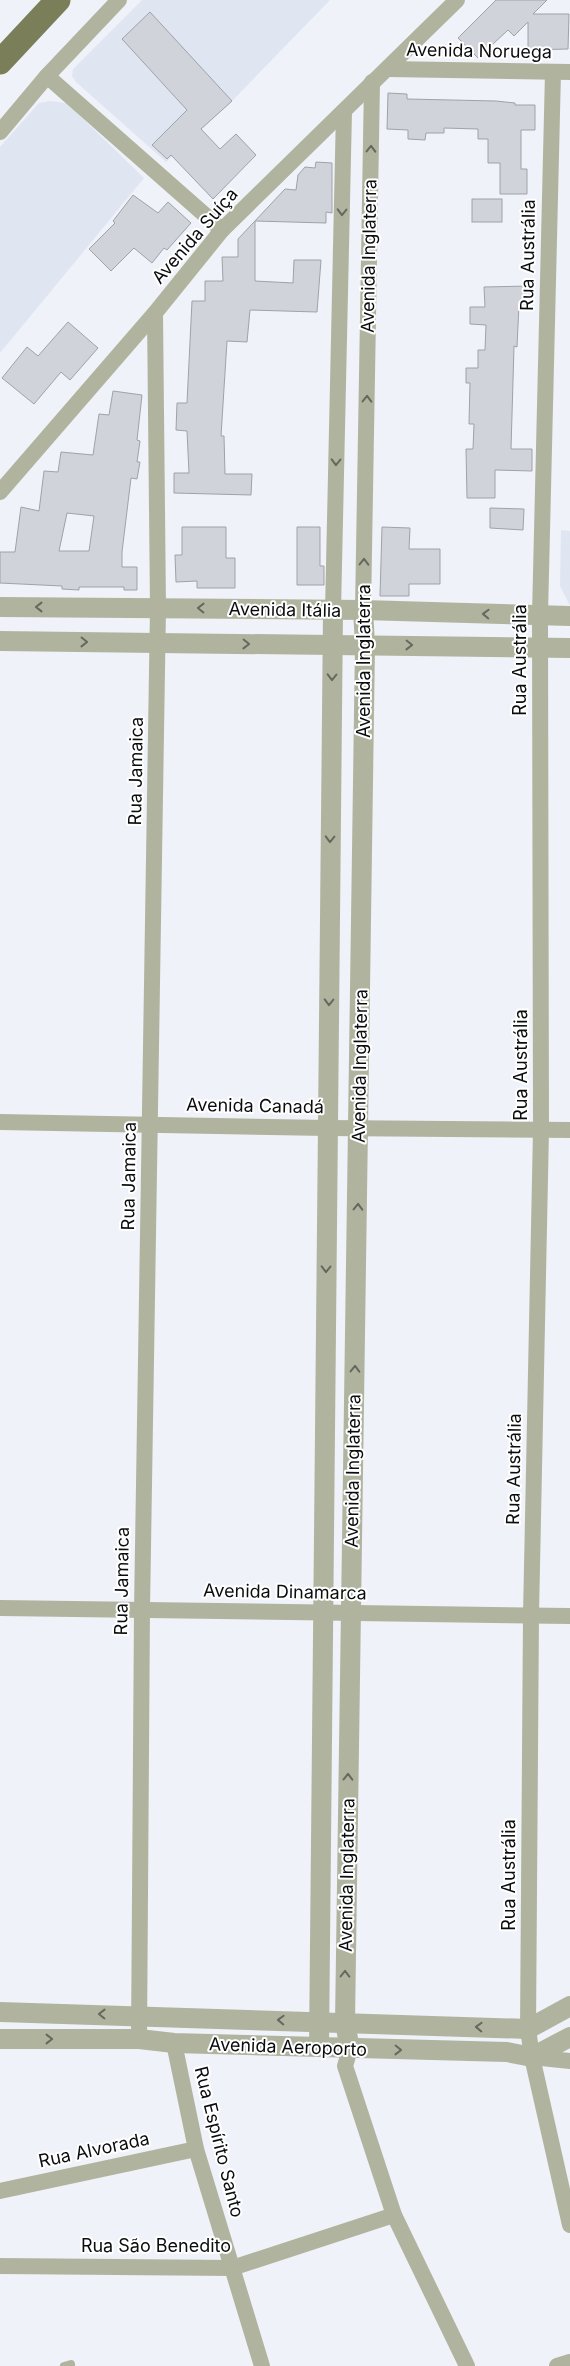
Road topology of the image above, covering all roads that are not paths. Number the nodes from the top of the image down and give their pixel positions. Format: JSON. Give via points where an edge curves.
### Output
{"nodes":[{"id":1,"x":58,"y":0,"type":"edge"},
{"id":2,"x":120,"y":0,"type":"edge"},
{"id":3,"x":457,"y":0,"type":"edge"},
{"id":4,"x":0,"y":62,"type":"edge"},
{"id":5,"x":387,"y":68,"type":"junction"},
{"id":6,"x":553,"y":72,"type":"junction"},
{"id":7,"x":570,"y":72,"type":"edge"},
{"id":8,"x":47,"y":76,"type":"junction"},
{"id":9,"x":372,"y":82,"type":"junction"},
{"id":10,"x":344,"y":111,"type":"junction"},
{"id":11,"x":0,"y":132,"type":"edge"},
{"id":12,"x":222,"y":230,"type":"junction"},
{"id":13,"x":155,"y":313,"type":"junction"},
{"id":14,"x":0,"y":492,"type":"edge"},
{"id":15,"x":0,"y":607,"type":"edge"},
{"id":16,"x":158,"y":608,"type":"junction"},
{"id":17,"x":363,"y":610,"type":"junction"},
{"id":18,"x":333,"y":611,"type":"junction"},
{"id":19,"x":540,"y":615,"type":"junction"},
{"id":20,"x":570,"y":616,"type":"edge"},
{"id":21,"x":0,"y":641,"type":"edge"},
{"id":22,"x":158,"y":643,"type":"junction"},
{"id":23,"x":366,"y":644,"type":"junction"},
{"id":24,"x":332,"y":645,"type":"junction"},
{"id":25,"x":540,"y":648,"type":"junction"},
{"id":26,"x":570,"y":648,"type":"edge"},
{"id":27,"x":0,"y":1122,"type":"edge"},
{"id":28,"x":150,"y":1124,"type":"junction"},
{"id":29,"x":328,"y":1128,"type":"junction"},
{"id":30,"x":359,"y":1128,"type":"junction"},
{"id":31,"x":541,"y":1130,"type":"junction"},
{"id":32,"x":570,"y":1130,"type":"edge"},
{"id":33,"x":0,"y":1608,"type":"edge"},
{"id":34,"x":142,"y":1610,"type":"junction"},
{"id":35,"x":350,"y":1613,"type":"junction"},
{"id":36,"x":322,"y":1614,"type":"junction"},
{"id":37,"x":531,"y":1615,"type":"junction"},
{"id":38,"x":570,"y":1616,"type":"edge"},
{"id":39,"x":570,"y":2006,"type":"edge"},
{"id":40,"x":0,"y":2012,"type":"edge"},
{"id":41,"x":140,"y":2015,"type":"junction"},
{"id":42,"x":318,"y":2022,"type":"junction"},
{"id":43,"x":345,"y":2023,"type":"junction"},
{"id":44,"x":528,"y":2029,"type":"junction"},
{"id":45,"x":570,"y":2038,"type":"edge"},
{"id":46,"x":0,"y":2039,"type":"edge"},
{"id":47,"x":139,"y":2039,"type":"junction"},
{"id":48,"x":174,"y":2043,"type":"junction"},
{"id":49,"x":319,"y":2047,"type":"junction"},
{"id":50,"x":347,"y":2057,"type":"junction"},
{"id":51,"x":532,"y":2057,"type":"junction"},
{"id":52,"x":570,"y":2061,"type":"edge"},
{"id":53,"x":196,"y":2149,"type":"junction"},
{"id":54,"x":0,"y":2191,"type":"edge"},
{"id":55,"x":394,"y":2215,"type":"junction"},
{"id":56,"x":570,"y":2224,"type":"edge"},
{"id":57,"x":0,"y":2266,"type":"edge"},
{"id":58,"x":232,"y":2268,"type":"junction"},
{"id":59,"x":570,"y":2362,"type":"edge"},
{"id":60,"x":262,"y":2366,"type":"edge"},
{"id":61,"x":467,"y":2366,"type":"edge"},
{"id":62,"x":557,"y":2366,"type":"edge"}],
"edges":[{"from":1,"to":4,"type":"main road"},
{"from":2,"to":8,"type":"street"},
{"from":3,"to":5,"type":"street","name":"Avenida Suíça"},
{"from":5,"to":6,"type":"street","name":"Avenida Noruega"},
{"from":5,"to":9,"type":"street","name":"Avenida Suíça"},
{"from":6,"to":7,"type":"street","name":"Avenida Noruega"},
{"from":6,"to":19,"type":"street","name":"Rua Austrália"},
{"from":8,"to":11,"type":"street"},
{"from":8,"to":12,"type":"street"},
{"from":9,"to":10,"type":"street","name":"Avenida Suíça"},
{"from":17,"to":9,"type":"street","name":"Avenida Inglaterra","one_way":true},
{"from":10,"to":12,"type":"street","name":"Avenida Suíça"},
{"from":10,"to":18,"type":"street","name":"Avenida Inglaterra","one_way":true},
{"from":12,"to":13,"type":"street","name":"Avenida Suíça"},
{"from":13,"to":14,"type":"street","name":"Avenida Suíça"},
{"from":13,"to":16,"type":"street","name":"Rua Jamaica"},
{"from":16,"to":15,"type":"street","name":"Avenida Itália","one_way":true},
{"from":18,"to":16,"type":"street","name":"Avenida Itália","one_way":true},
{"from":16,"to":22,"type":"street","name":"Rua Jamaica"},
{"from":17,"to":18,"type":"street","name":"Avenida Itália"},
{"from":19,"to":17,"type":"street","name":"Avenida Itália","one_way":true},
{"from":17,"to":23,"type":"street","name":"Avenida Inglaterra"},
{"from":18,"to":24,"type":"street","name":"Avenida Inglaterra"},
{"from":19,"to":20,"type":"street","name":"Avenida Itália"},
{"from":19,"to":25,"type":"street","name":"Rua Austrália"},
{"from":21,"to":22,"type":"street","name":"Avenida Itália","one_way":true},
{"from":22,"to":24,"type":"street","name":"Avenida Itália","one_way":true},
{"from":22,"to":28,"type":"street","name":"Rua Jamaica"},
{"from":23,"to":24,"type":"street","name":"Avenida Itália"},
{"from":23,"to":25,"type":"street","name":"Avenida Itália","one_way":true},
{"from":23,"to":30,"type":"street","name":"Avenida Inglaterra"},
{"from":24,"to":29,"type":"street","name":"Avenida Inglaterra","one_way":true},
{"from":25,"to":26,"type":"street","name":"Avenida Itália"},
{"from":25,"to":31,"type":"street","name":"Rua Austrália"},
{"from":27,"to":28,"type":"street","name":"Avenida Canadá"},
{"from":28,"to":29,"type":"street","name":"Avenida Canadá"},
{"from":28,"to":34,"type":"street","name":"Rua Jamaica"},
{"from":29,"to":30,"type":"street","name":"Avenida Canadá"},
{"from":29,"to":36,"type":"street","name":"Avenida Inglaterra","one_way":true},
{"from":30,"to":31,"type":"street","name":"Avenida Canadá"},
{"from":35,"to":30,"type":"street","name":"Avenida Inglaterra","one_way":true},
{"from":31,"to":32,"type":"street","name":"Avenida Canadá"},
{"from":31,"to":37,"type":"street","name":"Rua Austrália"},
{"from":33,"to":34,"type":"street","name":"Avenida Dinamarca"},
{"from":34,"to":36,"type":"street","name":"Avenida Dinamarca"},
{"from":34,"to":41,"type":"street","name":"Rua Jamaica"},
{"from":35,"to":36,"type":"street","name":"Avenida Dinamarca"},
{"from":35,"to":37,"type":"street","name":"Avenida Dinamarca"},
{"from":43,"to":35,"type":"street","name":"Avenida Inglaterra","one_way":true},
{"from":36,"to":42,"type":"street","name":"Avenida Inglaterra"},
{"from":37,"to":38,"type":"street","name":"Avenida Dinamarca"},
{"from":37,"to":44,"type":"street","name":"Rua Austrália"},
{"from":39,"to":44,"type":"street"},
{"from":41,"to":40,"type":"street","name":"Avenida Aeroporto","one_way":true},
{"from":42,"to":41,"type":"street","name":"Avenida Aeroporto","one_way":true},
{"from":41,"to":47,"type":"street","name":"Rua Jamaica"},
{"from":42,"to":43,"type":"street","name":"Avenida Aeroporto"},
{"from":42,"to":49,"type":"street","name":"Avenida Inglaterra"},
{"from":44,"to":43,"type":"street","name":"Avenida Aeroporto","one_way":true},
{"from":43,"to":50,"type":"street","name":"Avenida Inglaterra"},
{"from":44,"to":51,"type":"street","name":"Rua Austrália"},
{"from":45,"to":51,"type":"street"},
{"from":46,"to":47,"type":"street","name":"Avenida Aeroporto","one_way":true},
{"from":47,"to":48,"type":"street","name":"Avenida Aeroporto"},
{"from":48,"to":49,"type":"street","name":"Avenida Aeroporto"},
{"from":48,"to":53,"type":"street","name":"Rua Espírito Santo"},
{"from":49,"to":50,"type":"street","name":"Avenida Aeroporto"},
{"from":50,"to":51,"type":"street","name":"Avenida Aeroporto","one_way":true,"via":[[507,2052]]},
{"from":50,"to":55,"type":"street"},
{"from":51,"to":52,"type":"street"},
{"from":51,"to":56,"type":"street","name":"Rua Austrália"},
{"from":53,"to":54,"type":"street","name":"Rua Alvorada"},
{"from":53,"to":58,"type":"street","name":"Rua Espírito Santo"},
{"from":55,"to":58,"type":"street","name":"Rua São Benedito"},
{"from":55,"to":61,"type":"street"},
{"from":57,"to":58,"type":"street","name":"Rua São Benedito"},
{"from":58,"to":60,"type":"street","name":"Rua Espírito Santo"},
{"from":59,"to":62,"type":"street"}]}
